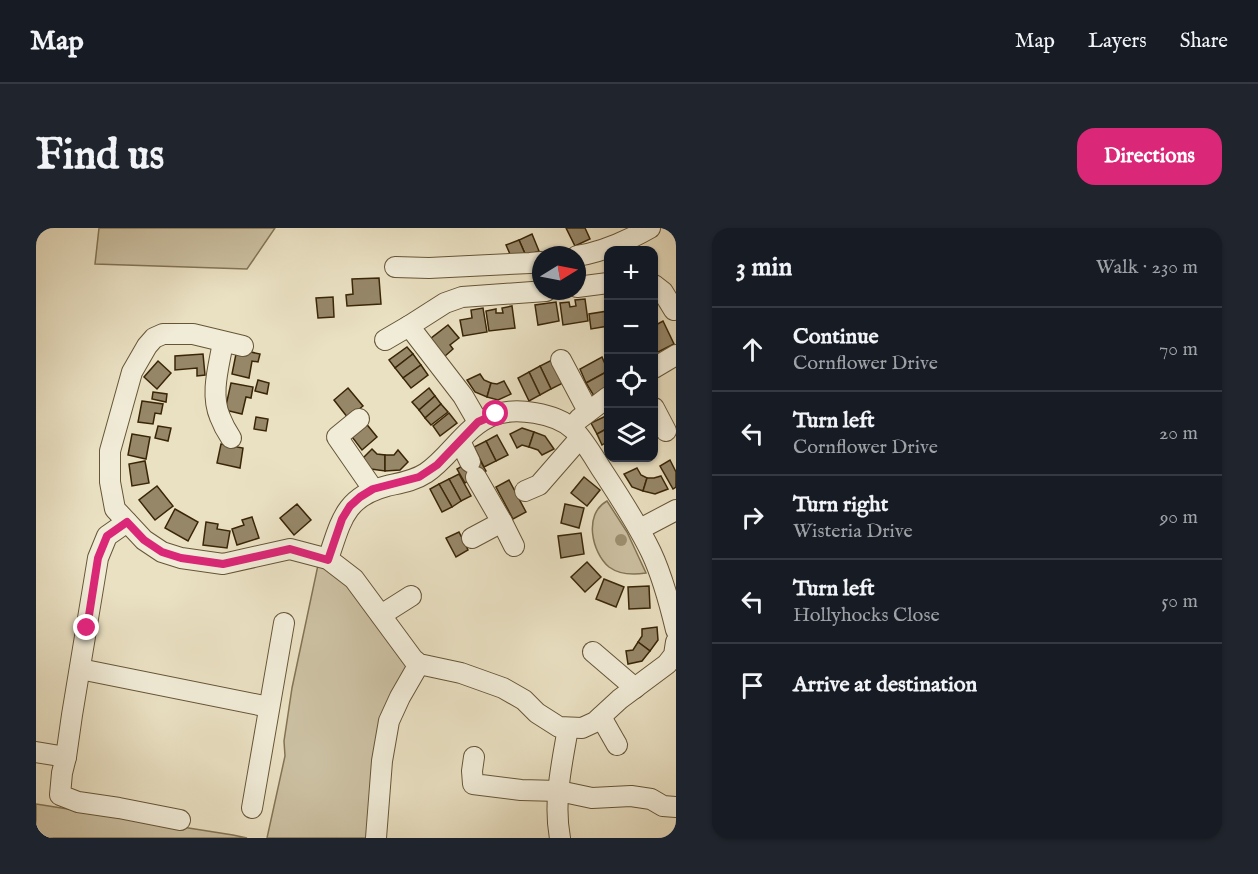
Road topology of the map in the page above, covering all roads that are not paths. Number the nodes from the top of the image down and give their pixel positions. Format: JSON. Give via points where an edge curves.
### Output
{"nodes":[{"id":1,"x":650,"y":228,"type":"edge"},
{"id":2,"x":586,"y":255,"type":"edge"},
{"id":3,"x":532,"y":263,"type":"edge"},
{"id":4,"x":395,"y":267,"type":"dead end"},
{"id":5,"x":604,"y":284,"type":"edge"},
{"id":6,"x":586,"y":286,"type":"edge"},
{"id":7,"x":658,"y":288,"type":"edge"},
{"id":8,"x":532,"y":292,"type":"edge"},
{"id":9,"x":674,"y":310,"type":"dead end"},
{"id":10,"x":409,"y":326,"type":"junction"},
{"id":11,"x":385,"y":340,"type":"dead end"},
{"id":12,"x":224,"y":342,"type":"junction"},
{"id":13,"x":243,"y":346,"type":"dead end"},
{"id":14,"x":676,"y":355,"type":"edge"},
{"id":15,"x":561,"y":360,"type":"dead end"},
{"id":16,"x":658,"y":366,"type":"edge"},
{"id":17,"x":604,"y":400,"type":"edge"},
{"id":18,"x":588,"y":411,"type":"junction"},
{"id":19,"x":658,"y":416,"type":"edge"},
{"id":20,"x":359,"y":419,"type":"dead end"},
{"id":21,"x":478,"y":422,"type":"junction"},
{"id":22,"x":666,"y":431,"type":"dead end"},
{"id":23,"x":576,"y":433,"type":"junction"},
{"id":24,"x":231,"y":438,"type":"dead end"},
{"id":25,"x":460,"y":441,"type":"junction"},
{"id":26,"x":373,"y":489,"type":"junction"},
{"id":27,"x":525,"y":491,"type":"dead end"},
{"id":28,"x":676,"y":510,"type":"edge"},
{"id":29,"x":127,"y":522,"type":"junction"},
{"id":30,"x":502,"y":522,"type":"junction"},
{"id":31,"x":640,"y":529,"type":"junction"},
{"id":32,"x":472,"y":538,"type":"dead end"},
{"id":33,"x":514,"y":546,"type":"dead end"},
{"id":34,"x":328,"y":560,"type":"junction"},
{"id":35,"x":411,"y":596,"type":"dead end"},
{"id":36,"x":381,"y":615,"type":"junction"},
{"id":37,"x":284,"y":623,"type":"dead end"},
{"id":38,"x":676,"y":630,"type":"edge"},
{"id":39,"x":593,"y":652,"type":"dead end"},
{"id":40,"x":419,"y":664,"type":"junction"},
{"id":41,"x":80,"y":669,"type":"junction"},
{"id":42,"x":671,"y":669,"type":"edge"},
{"id":43,"x":635,"y":688,"type":"junction"},
{"id":44,"x":269,"y":707,"type":"junction"},
{"id":45,"x":601,"y":717,"type":"junction"},
{"id":46,"x":568,"y":728,"type":"junction"},
{"id":47,"x":617,"y":745,"type":"dead end"},
{"id":48,"x":36,"y":752,"type":"edge"},
{"id":49,"x":66,"y":757,"type":"junction"},
{"id":50,"x":474,"y":757,"type":"dead end"},
{"id":51,"x":559,"y":791,"type":"junction"},
{"id":52,"x":676,"y":807,"type":"edge"},
{"id":53,"x":252,"y":808,"type":"dead end"},
{"id":54,"x":180,"y":820,"type":"dead end"},
{"id":55,"x":376,"y":838,"type":"edge"},
{"id":56,"x":560,"y":838,"type":"edge"}],
"edges":[{"from":1,"to":2,"type":"street"},
{"from":3,"to":4,"type":"street"},
{"from":5,"to":6,"type":"street"},
{"from":7,"to":9,"type":"street"},
{"from":8,"to":10,"type":"street","via":[[462,297]]},
{"from":10,"to":11,"type":"street"},
{"from":10,"to":21,"type":"street"},
{"from":12,"to":13,"type":"street"},
{"from":12,"to":24,"type":"street","via":[[215,401]]},
{"from":12,"to":29,"type":"street","via":[[193,334],[163,334],[147,345],[132,372],[110,451],[115,509]]},
{"from":14,"to":16,"type":"street"},
{"from":15,"to":18,"type":"street"},
{"from":17,"to":18,"type":"street"},
{"from":18,"to":23,"type":"street","via":[[582,415]]},
{"from":19,"to":22,"type":"street"},
{"from":20,"to":26,"type":"street","via":[[337,437]]},
{"from":21,"to":23,"type":"street","via":[[496,414],[537,412]]},
{"from":21,"to":25,"type":"street"},
{"from":23,"to":27,"type":"street","via":[[539,485]]},
{"from":23,"to":31,"type":"street"},
{"from":25,"to":26,"type":"street","via":[[419,477]]},
{"from":25,"to":30,"type":"street"},
{"from":26,"to":34,"type":"street","via":[[350,506]]},
{"from":28,"to":31,"type":"street"},
{"from":29,"to":34,"type":"street","via":[[144,540],[181,558],[223,564],[290,549]]},
{"from":29,"to":41,"type":"street","via":[[107,536],[98,558]]},
{"from":30,"to":32,"type":"street"},
{"from":30,"to":33,"type":"street"},
{"from":31,"to":38,"type":"street"},
{"from":34,"to":36,"type":"street","via":[[354,579]]},
{"from":35,"to":36,"type":"street"},
{"from":36,"to":40,"type":"street"},
{"from":37,"to":44,"type":"street"},
{"from":38,"to":42,"type":"street"},
{"from":39,"to":43,"type":"street"},
{"from":40,"to":46,"type":"street","via":[[503,688],[559,727]]},
{"from":40,"to":55,"type":"street","via":[[389,721]]},
{"from":41,"to":44,"type":"street"},
{"from":41,"to":49,"type":"street"},
{"from":42,"to":43,"type":"street"},
{"from":43,"to":45,"type":"street"},
{"from":44,"to":53,"type":"street"},
{"from":45,"to":46,"type":"street","via":[[582,728]]},
{"from":45,"to":47,"type":"street"},
{"from":46,"to":51,"type":"street"},
{"from":48,"to":49,"type":"street"},
{"from":49,"to":54,"type":"street","via":[[60,795],[78,802]]},
{"from":50,"to":51,"type":"street","via":[[473,784]]},
{"from":51,"to":52,"type":"street","via":[[592,798],[631,796]]},
{"from":51,"to":56,"type":"street","via":[[556,821]]}]}
